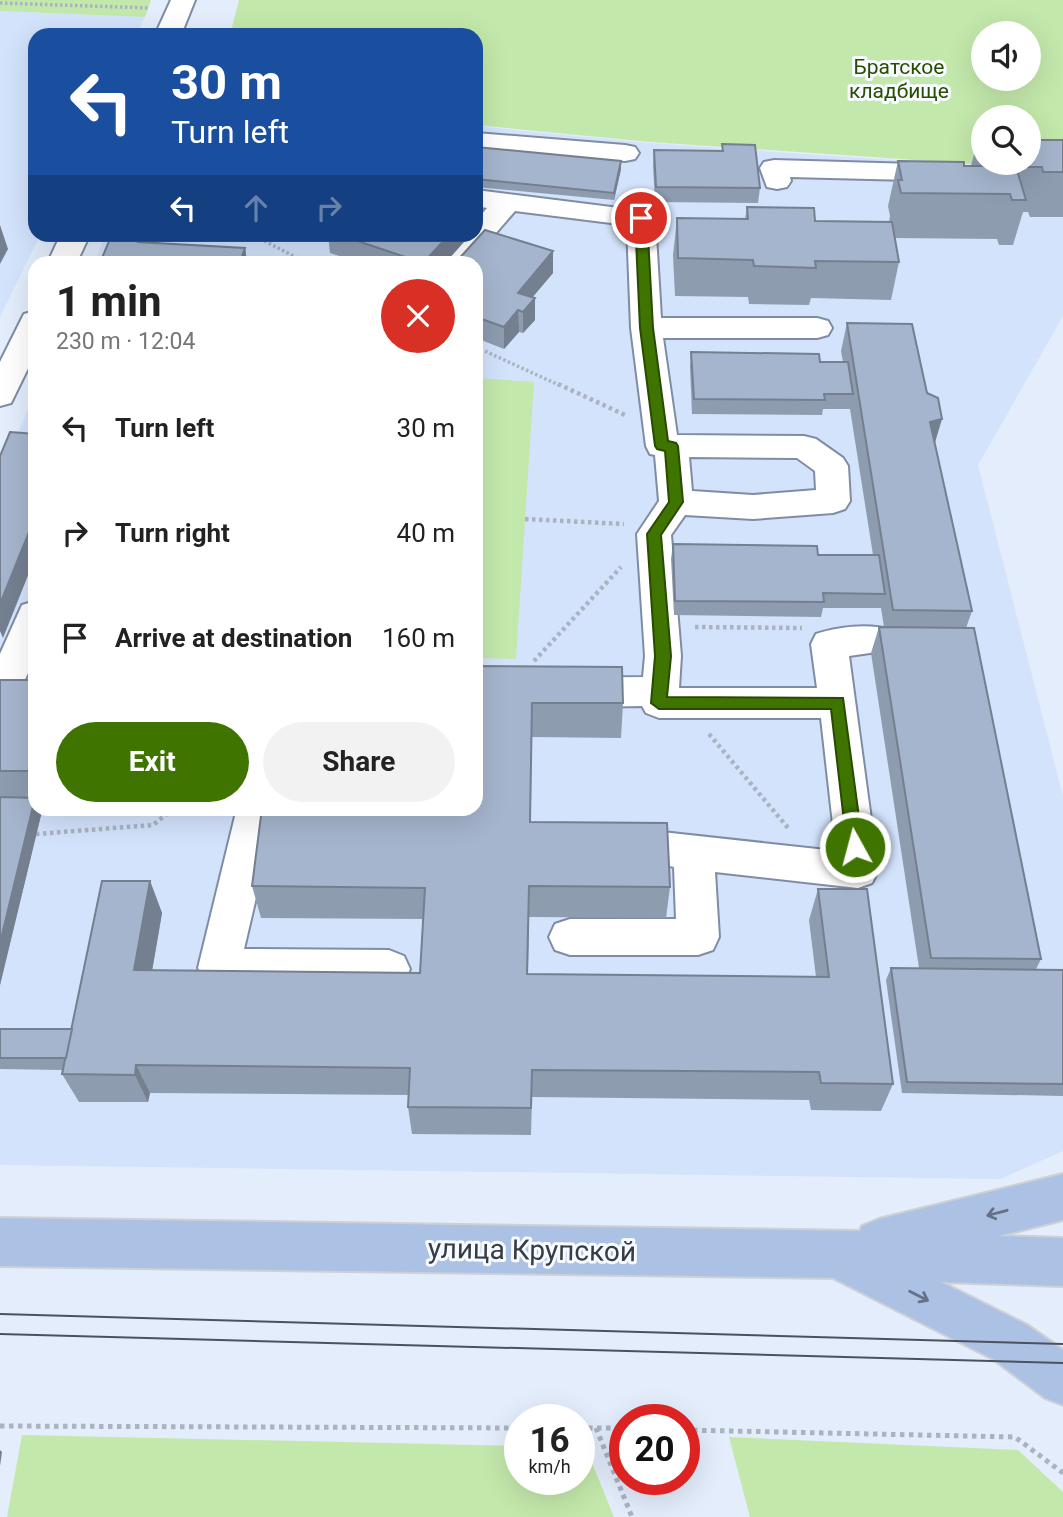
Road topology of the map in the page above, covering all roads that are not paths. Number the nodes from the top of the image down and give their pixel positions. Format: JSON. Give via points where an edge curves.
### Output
{"nodes":[{"id":1,"x":183,"y":0,"type":"edge"},
{"id":2,"x":171,"y":28,"type":"edge"},
{"id":3,"x":483,"y":142,"type":"edge"},
{"id":4,"x":625,"y":153,"type":"dead end"},
{"id":5,"x":971,"y":174,"type":"edge"},
{"id":6,"x":777,"y":181,"type":"dead end"},
{"id":7,"x":483,"y":199,"type":"edge"},
{"id":8,"x":508,"y":202,"type":"junction"},
{"id":9,"x":483,"y":230,"type":"edge"},
{"id":10,"x":473,"y":242,"type":"edge"},
{"id":11,"x":460,"y":256,"type":"edge"},
{"id":12,"x":646,"y":328,"type":"junction"},
{"id":13,"x":817,"y":328,"type":"dead end"},
{"id":14,"x":28,"y":336,"type":"edge"},
{"id":15,"x":0,"y":395,"type":"edge"},
{"id":16,"x":666,"y":439,"type":"junction"},
{"id":17,"x":668,"y":514,"type":"junction"},
{"id":18,"x":28,"y":636,"type":"edge"},
{"id":19,"x":878,"y":640,"type":"edge"},
{"id":20,"x":14,"y":679,"type":"edge"},
{"id":21,"x":489,"y":694,"type":"edge"},
{"id":22,"x":671,"y":697,"type":"junction"},
{"id":23,"x":838,"y":703,"type":"junction"},
{"id":24,"x":255,"y":816,"type":"edge"},
{"id":25,"x":653,"y":848,"type":"edge"},
{"id":26,"x":694,"y":853,"type":"junction"},
{"id":27,"x":570,"y":937,"type":"dead end"},
{"id":28,"x":389,"y":969,"type":"dead end"},
{"id":29,"x":1063,"y":1197,"type":"edge"},
{"id":30,"x":0,"y":1242,"type":"edge"},
{"id":31,"x":837,"y":1254,"type":"junction"},
{"id":32,"x":1063,"y":1262,"type":"edge"},
{"id":33,"x":1063,"y":1380,"type":"edge"}],
"edges":[{"from":1,"to":2,"type":"street"},
{"from":3,"to":4,"type":"street"},
{"from":5,"to":6,"type":"street","via":[[774,168]]},
{"from":7,"to":8,"type":"street"},
{"from":8,"to":9,"type":"street"},
{"from":8,"to":12,"type":"street","via":[[641,218]]},
{"from":10,"to":11,"type":"street"},
{"from":12,"to":13,"type":"street"},
{"from":12,"to":16,"type":"street"},
{"from":14,"to":15,"type":"street"},
{"from":16,"to":17,"type":"street"},
{"from":16,"to":17,"type":"street","via":[[804,447],[831,466],[833,501]]},
{"from":17,"to":22,"type":"street","via":[[654,534],[663,656]]},
{"from":18,"to":20,"type":"street"},
{"from":19,"to":23,"type":"street","via":[[829,644]]},
{"from":21,"to":22,"type":"street"},
{"from":22,"to":23,"type":"street"},
{"from":23,"to":26,"type":"street","via":[[858,871]]},
{"from":24,"to":28,"type":"street","via":[[219,968]]},
{"from":25,"to":26,"type":"street"},
{"from":26,"to":27,"type":"street","via":[[698,937]]},
{"from":29,"to":31,"type":"main road","one_way":true},
{"from":30,"to":31,"type":"main road","name":"улица Крупской"},
{"from":31,"to":32,"type":"main road","name":"улица Крупской"},
{"from":31,"to":33,"type":"main road","one_way":true,"via":[[1010,1342]]}]}
